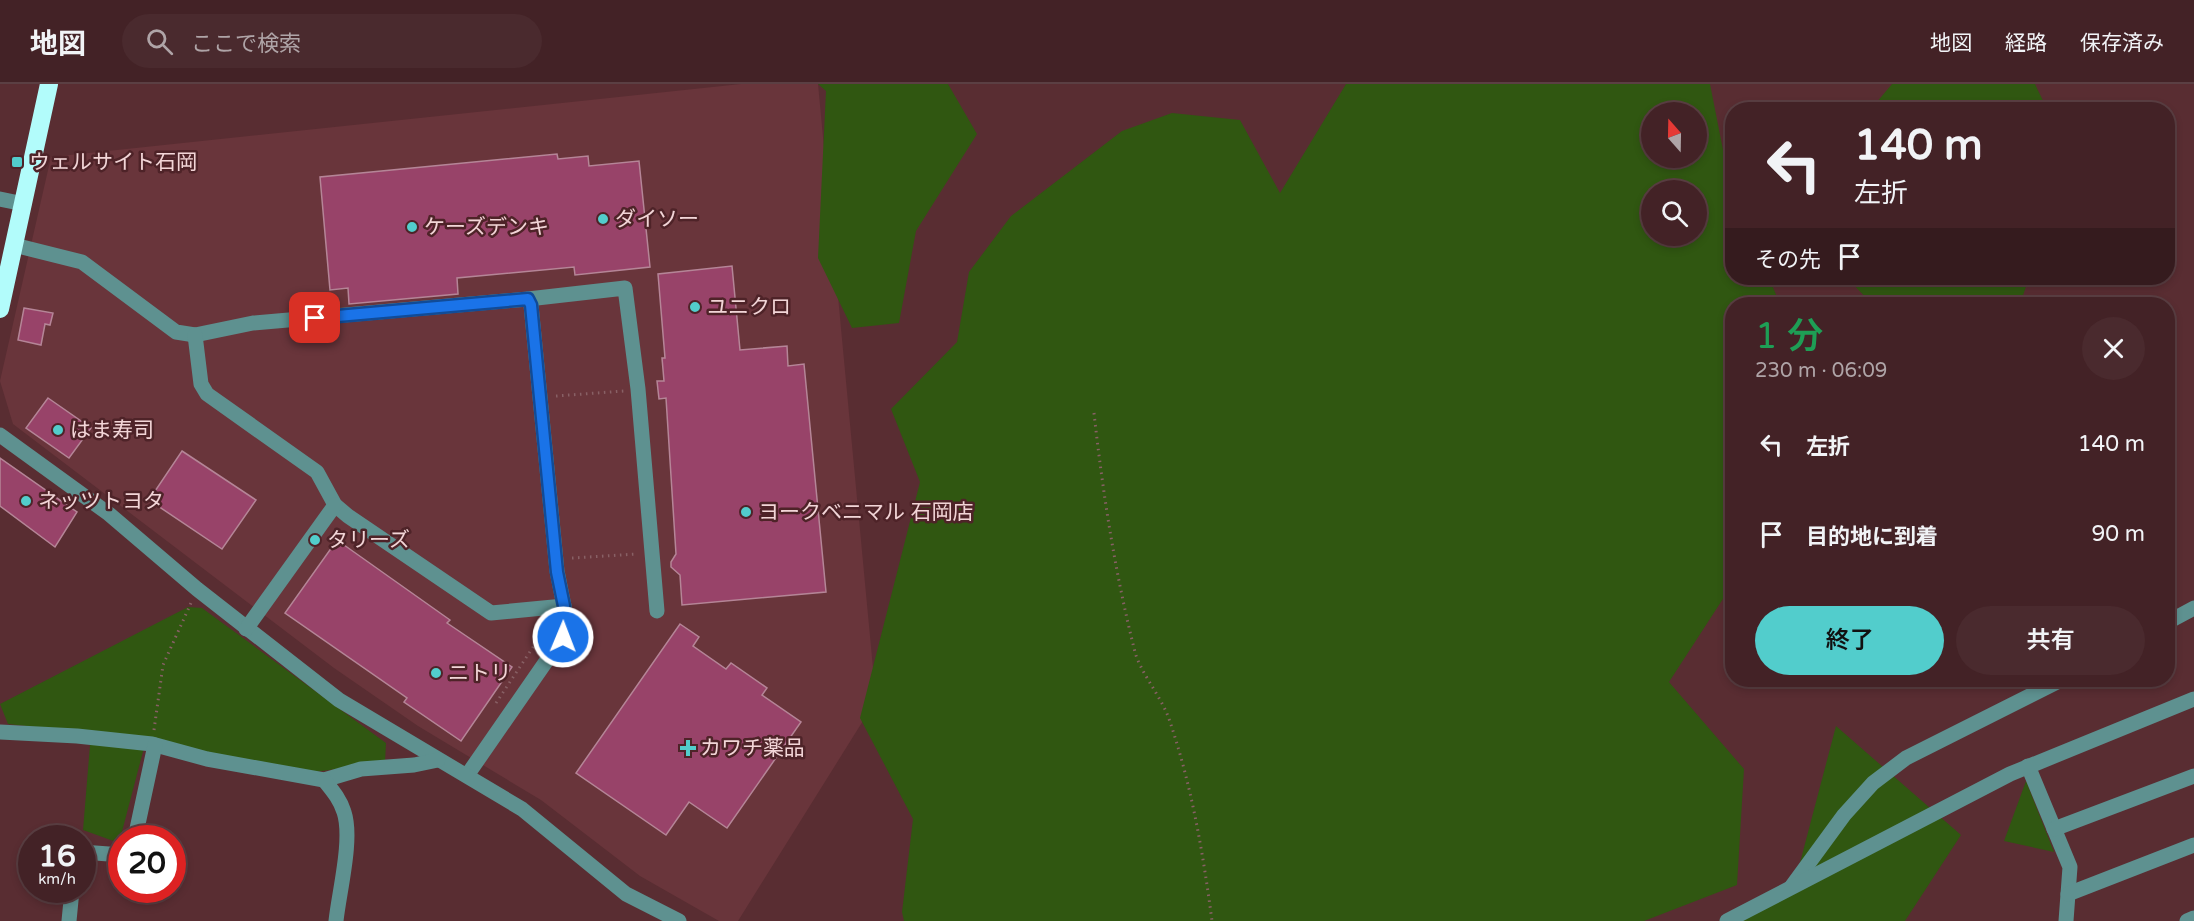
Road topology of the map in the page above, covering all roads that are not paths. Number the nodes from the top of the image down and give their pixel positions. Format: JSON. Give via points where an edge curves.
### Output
{"nodes":[{"id":1,"x":49,"y":84,"type":"edge"},
{"id":2,"x":0,"y":199,"type":"edge"},
{"id":3,"x":24,"y":204,"type":"junction"},
{"id":4,"x":14,"y":245,"type":"junction"},
{"id":5,"x":528,"y":299,"type":"junction"},
{"id":6,"x":0,"y":309,"type":"edge"},
{"id":7,"x":195,"y":335,"type":"junction"},
{"id":8,"x":0,"y":435,"type":"edge"},
{"id":9,"x":335,"y":505,"type":"junction"},
{"id":10,"x":564,"y":606,"type":"junction"},
{"id":11,"x":2194,"y":608,"type":"edge"},
{"id":12,"x":657,"y":611,"type":"dead end"},
{"id":13,"x":2175,"y":618,"type":"edge"},
{"id":14,"x":246,"y":628,"type":"junction"},
{"id":15,"x":2047,"y":687,"type":"edge"},
{"id":16,"x":2194,"y":699,"type":"edge"},
{"id":17,"x":0,"y":732,"type":"edge"},
{"id":18,"x":153,"y":745,"type":"junction"},
{"id":19,"x":438,"y":760,"type":"junction"},
{"id":20,"x":2028,"y":766,"type":"junction"},
{"id":21,"x":468,"y":774,"type":"junction"},
{"id":22,"x":2194,"y":776,"type":"edge"},
{"id":23,"x":324,"y":780,"type":"junction"},
{"id":24,"x":138,"y":825,"type":"edge"},
{"id":25,"x":2054,"y":829,"type":"junction"},
{"id":26,"x":2194,"y":846,"type":"edge"},
{"id":27,"x":1790,"y":888,"type":"junction"},
{"id":28,"x":2068,"y":894,"type":"junction"},
{"id":29,"x":71,"y":903,"type":"edge"},
{"id":30,"x":2194,"y":918,"type":"edge"},
{"id":31,"x":69,"y":921,"type":"edge"},
{"id":32,"x":336,"y":921,"type":"edge"},
{"id":33,"x":679,"y":921,"type":"edge"},
{"id":34,"x":1727,"y":921,"type":"edge"},
{"id":35,"x":2066,"y":921,"type":"edge"},
{"id":36,"x":2187,"y":921,"type":"edge"}],
"edges":[{"from":1,"to":3,"type":"highway"},
{"from":2,"to":3,"type":"street"},
{"from":3,"to":4,"type":"highway"},
{"from":4,"to":6,"type":"highway"},
{"from":4,"to":7,"type":"street","via":[[82,262],[176,332]]},
{"from":5,"to":7,"type":"street","via":[[254,322]]},
{"from":5,"to":10,"type":"street"},
{"from":5,"to":12,"type":"street","via":[[625,288]]},
{"from":7,"to":9,"type":"street","via":[[201,384],[207,394],[317,472]]},
{"from":8,"to":14,"type":"street","via":[[109,514]]},
{"from":9,"to":10,"type":"street","via":[[491,613]]},
{"from":9,"to":14,"type":"street"},
{"from":10,"to":21,"type":"street","via":[[563,637]]},
{"from":11,"to":13,"type":"street"},
{"from":14,"to":19,"type":"street","via":[[339,700]]},
{"from":15,"to":27,"type":"street","via":[[1906,759],[1881,777],[1844,815]]},
{"from":16,"to":20,"type":"street"},
{"from":17,"to":18,"type":"street"},
{"from":18,"to":23,"type":"street"},
{"from":18,"to":24,"type":"street"},
{"from":19,"to":21,"type":"street"},
{"from":19,"to":23,"type":"street","via":[[362,769]]},
{"from":20,"to":25,"type":"street"},
{"from":20,"to":27,"type":"street"},
{"from":21,"to":33,"type":"street","via":[[522,809],[626,894]]},
{"from":22,"to":25,"type":"street"},
{"from":23,"to":32,"type":"street","via":[[341,805],[347,832]]},
{"from":25,"to":28,"type":"street","via":[[2070,867]]},
{"from":26,"to":28,"type":"street"},
{"from":27,"to":34,"type":"street"},
{"from":28,"to":35,"type":"street"},
{"from":29,"to":31,"type":"street"},
{"from":30,"to":36,"type":"street"}]}
